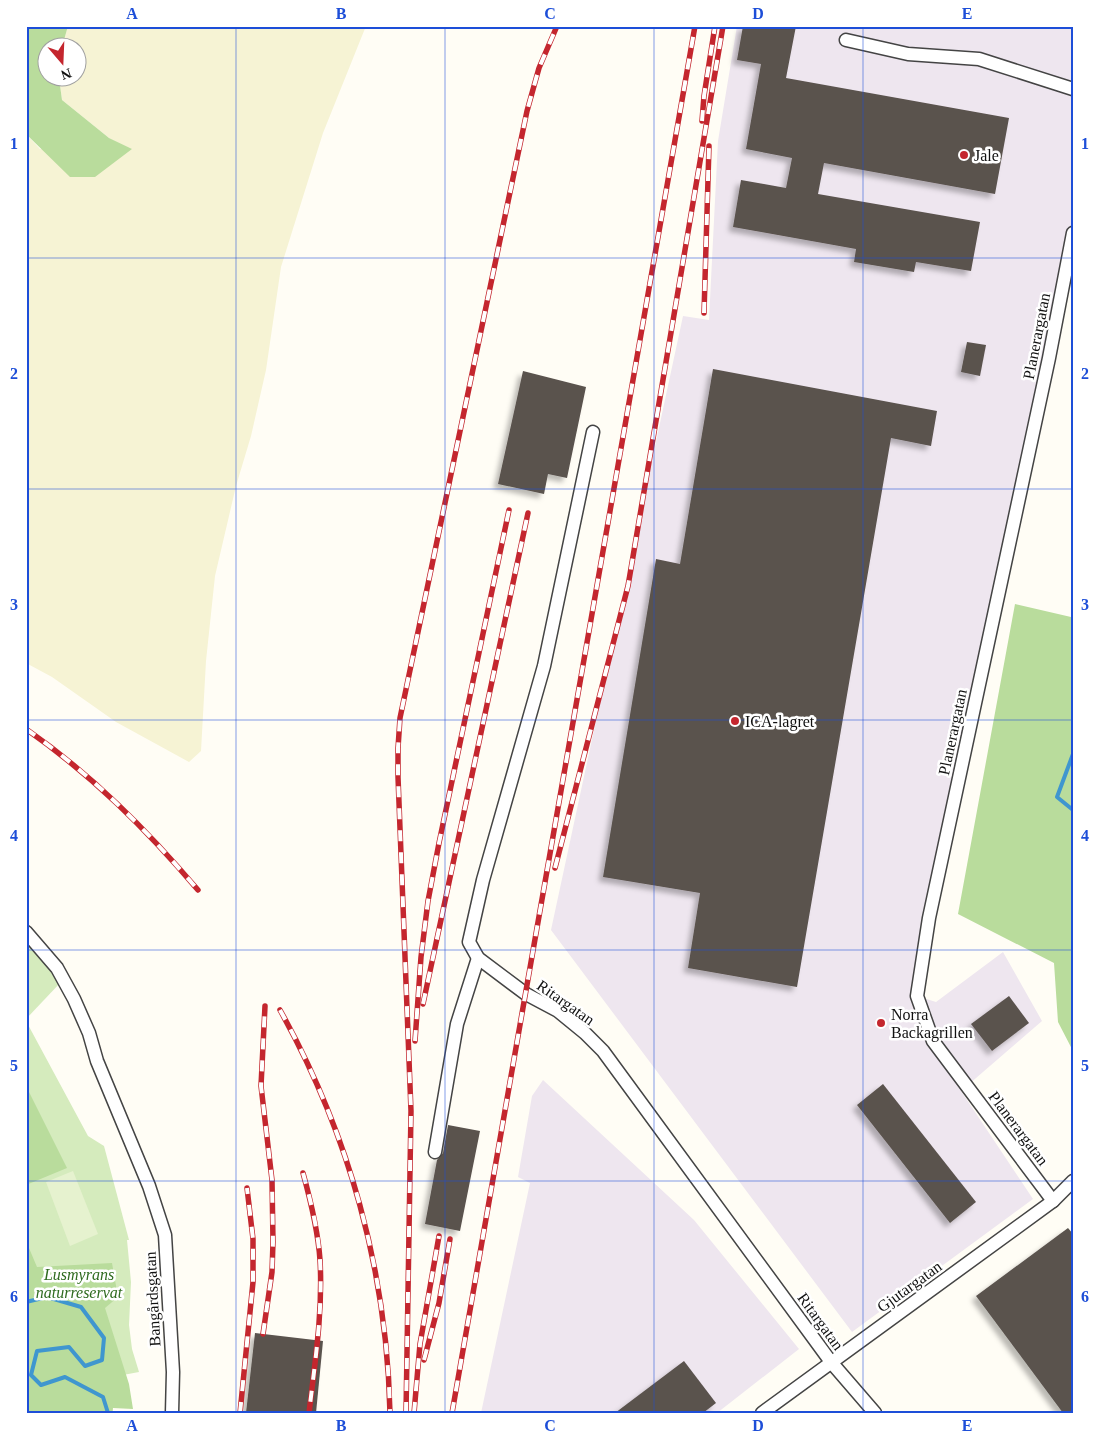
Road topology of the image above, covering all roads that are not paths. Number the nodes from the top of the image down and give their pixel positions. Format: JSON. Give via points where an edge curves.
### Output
{"nodes":[{"id":1,"x":846,"y":40,"type":"dead end"},
{"id":2,"x":1073,"y":89,"type":"edge"},
{"id":3,"x":1073,"y":233,"type":"edge"},
{"id":4,"x":593,"y":432,"type":"dead end"},
{"id":5,"x":26,"y":932,"type":"edge"},
{"id":6,"x":478,"y":958,"type":"junction"},
{"id":7,"x":435,"y":1152,"type":"dead end"},
{"id":8,"x":1073,"y":1181,"type":"edge"},
{"id":9,"x":1053,"y":1201,"type":"junction"},
{"id":10,"x":831,"y":1362,"type":"junction"},
{"id":11,"x":172,"y":1413,"type":"edge"},
{"id":12,"x":762,"y":1413,"type":"edge"},
{"id":13,"x":874,"y":1413,"type":"edge"}],
"edges":[{"from":1,"to":2,"type":"street","via":[[908,54],[979,58]]},
{"from":3,"to":9,"type":"street","name":"Planerargatan","via":[[1047,368],[928,918],[917,996],[932,1041]]},
{"from":4,"to":6,"type":"street","via":[[544,666],[482,880],[469,942]]},
{"from":5,"to":11,"type":"street","name":"Bangårdsgatan","via":[[57,968],[74,999],[149,1186],[165,1235],[173,1372]]},
{"from":6,"to":7,"type":"street","via":[[457,1024]]},
{"from":6,"to":10,"type":"street","name":"Ritargatan","via":[[526,994],[558,1011],[603,1051]]},
{"from":8,"to":9,"type":"street","name":"Gjutargatan"},
{"from":9,"to":10,"type":"street","name":"Gjutargatan"},
{"from":10,"to":12,"type":"street","name":"Gjutargatan"},
{"from":10,"to":13,"type":"street","name":"Ritargatan"}]}
